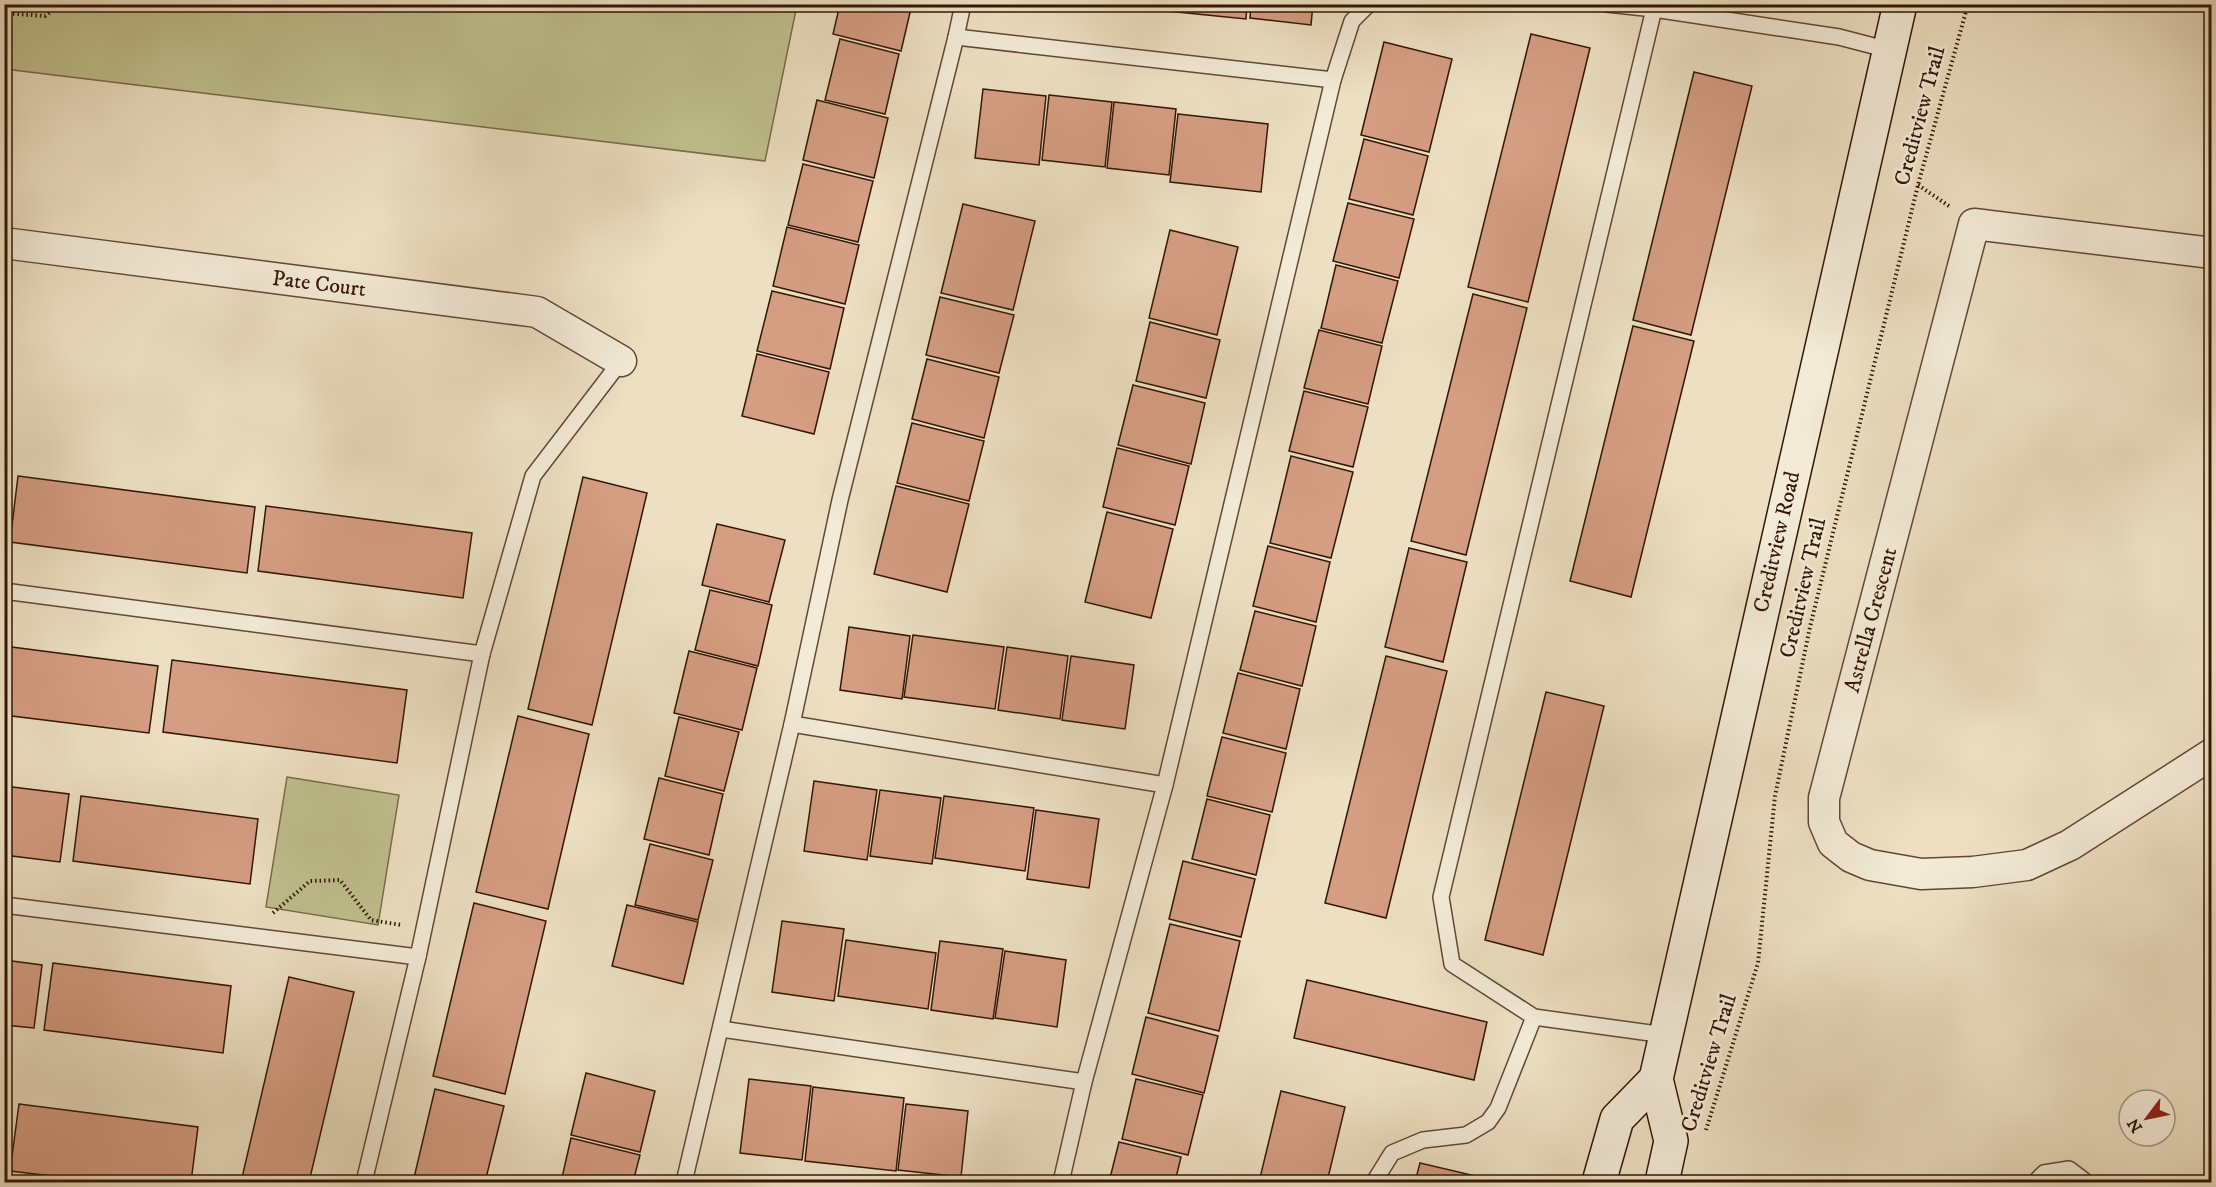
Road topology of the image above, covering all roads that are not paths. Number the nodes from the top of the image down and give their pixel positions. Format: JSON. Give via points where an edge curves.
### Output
{"nodes":[{"id":1,"x":963,"y":4,"type":"edge"},
{"id":2,"x":1369,"y":4,"type":"edge"},
{"id":3,"x":1607,"y":4,"type":"edge"},
{"id":4,"x":1900,"y":4,"type":"edge"},
{"id":5,"x":1654,"y":9,"type":"junction"},
{"id":6,"x":956,"y":37,"type":"junction"},
{"id":7,"x":1889,"y":50,"type":"junction"},
{"id":8,"x":1333,"y":80,"type":"junction"},
{"id":9,"x":4,"y":243,"type":"edge"},
{"id":10,"x":2211,"y":254,"type":"edge"},
{"id":11,"x":621,"y":361,"type":"joint"},
{"id":12,"x":4,"y":591,"type":"edge"},
{"id":13,"x":482,"y":654,"type":"junction"},
{"id":14,"x":792,"y":724,"type":"junction"},
{"id":15,"x":2211,"y":754,"type":"edge"},
{"id":16,"x":1165,"y":785,"type":"junction"},
{"id":17,"x":4,"y":905,"type":"edge"},
{"id":18,"x":418,"y":957,"type":"junction"},
{"id":19,"x":1534,"y":1017,"type":"junction"},
{"id":20,"x":721,"y":1029,"type":"junction"},
{"id":21,"x":1665,"y":1035,"type":"junction"},
{"id":22,"x":1656,"y":1079,"type":"junction"},
{"id":23,"x":1084,"y":1082,"type":"junction"},
{"id":24,"x":364,"y":1182,"type":"edge"},
{"id":25,"x":684,"y":1182,"type":"edge"},
{"id":26,"x":1061,"y":1182,"type":"edge"},
{"id":27,"x":1374,"y":1182,"type":"edge"},
{"id":28,"x":1599,"y":1182,"type":"edge"},
{"id":29,"x":1662,"y":1182,"type":"edge"},
{"id":30,"x":2035,"y":1182,"type":"edge"},
{"id":31,"x":2086,"y":1182,"type":"edge"}],
"edges":[{"from":1,"to":6,"type":"lane"},
{"from":2,"to":8,"type":"lane","via":[[1352,21]]},
{"from":3,"to":5,"type":"lane"},
{"from":4,"to":7,"type":"main road","name":"Creditview Road"},
{"from":5,"to":7,"type":"lane","via":[[1839,37]]},
{"from":5,"to":19,"type":"lane","via":[[1441,897],[1452,964]]},
{"from":6,"to":8,"type":"lane"},
{"from":6,"to":14,"type":"lane","via":[[840,500]]},
{"from":7,"to":21,"type":"main road","name":"Creditview Road"},
{"from":8,"to":16,"type":"lane"},
{"from":9,"to":11,"type":"street","name":"Pate Court","via":[[537,312]]},
{"from":10,"to":15,"type":"street","name":"Astrella Crescent","via":[[1974,224],[1824,798],[1824,822],[1833,843],[1870,865],[1921,874],[2027,865],[2106,824]]},
{"from":11,"to":13,"type":"lane","via":[[533,476]]},
{"from":12,"to":13,"type":"lane"},
{"from":13,"to":18,"type":"lane"},
{"from":14,"to":16,"type":"lane"},
{"from":14,"to":20,"type":"lane"},
{"from":16,"to":23,"type":"lane"},
{"from":17,"to":18,"type":"lane"},
{"from":18,"to":24,"type":"lane"},
{"from":19,"to":21,"type":"lane"},
{"from":19,"to":27,"type":"lane","via":[[1488,1122],[1466,1136],[1423,1140],[1392,1154]]},
{"from":20,"to":23,"type":"lane"},
{"from":20,"to":25,"type":"lane"},
{"from":21,"to":22,"type":"main road","name":"Creditview Road"},
{"from":22,"to":28,"type":"main road","via":[[1617,1119]]},
{"from":22,"to":29,"type":"main road","name":"Creditview Road","via":[[1671,1141]]},
{"from":23,"to":26,"type":"lane"},
{"from":30,"to":31,"type":"lane","via":[[2044,1173],[2069,1169]]}]}
